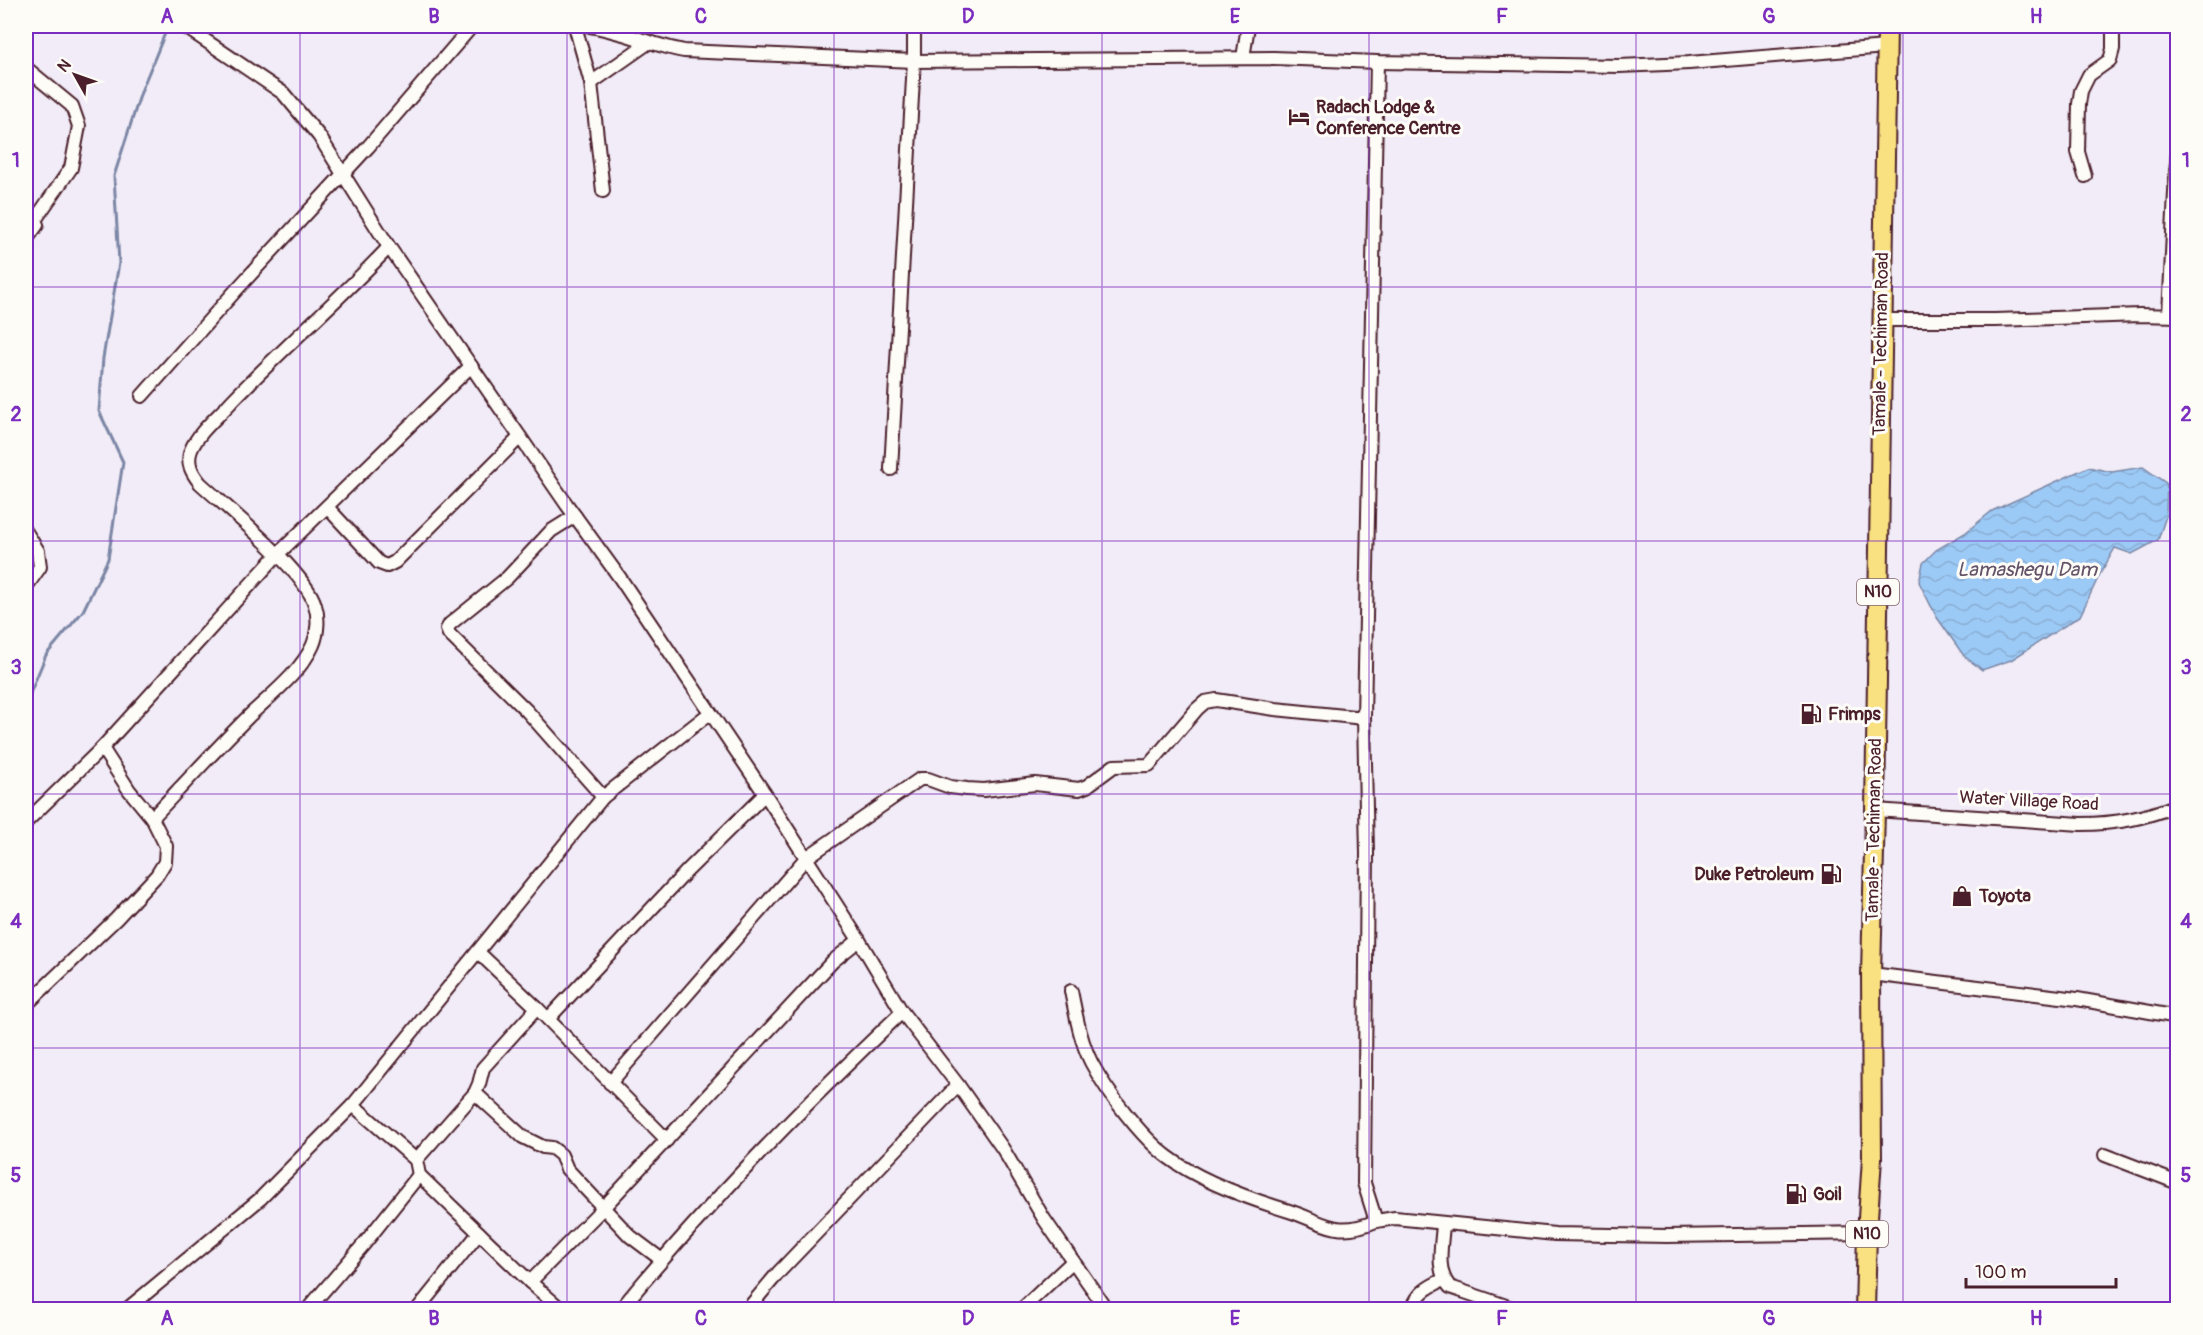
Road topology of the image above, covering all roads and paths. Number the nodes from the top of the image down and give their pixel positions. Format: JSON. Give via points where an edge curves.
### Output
{"nodes":[{"id":1,"x":184,"y":26,"type":"edge"},
{"id":2,"x":472,"y":26,"type":"edge"},
{"id":3,"x":575,"y":26,"type":"edge"},
{"id":4,"x":590,"y":26,"type":"edge"},
{"id":5,"x":914,"y":26,"type":"edge"},
{"id":6,"x":1248,"y":26,"type":"edge"},
{"id":7,"x":1887,"y":26,"type":"edge"},
{"id":8,"x":2113,"y":26,"type":"edge"},
{"id":9,"x":648,"y":43,"type":"junction"},
{"id":10,"x":1886,"y":47,"type":"junction"},
{"id":11,"x":1243,"y":58,"type":"junction"},
{"id":12,"x":914,"y":61,"type":"junction"},
{"id":13,"x":1377,"y":62,"type":"junction"},
{"id":14,"x":26,"y":68,"type":"edge"},
{"id":15,"x":591,"y":83,"type":"junction"},
{"id":16,"x":2178,"y":152,"type":"edge"},
{"id":17,"x":2177,"y":172,"type":"edge"},
{"id":18,"x":344,"y":174,"type":"junction"},
{"id":19,"x":2085,"y":176,"type":"dead end"},
{"id":20,"x":603,"y":191,"type":"dead end"},
{"id":21,"x":30,"y":216,"type":"edge"},
{"id":22,"x":26,"y":240,"type":"edge"},
{"id":23,"x":389,"y":247,"type":"junction"},
{"id":24,"x":2173,"y":315,"type":"edge"},
{"id":25,"x":1881,"y":320,"type":"junction"},
{"id":26,"x":471,"y":366,"type":"junction"},
{"id":27,"x":142,"y":396,"type":"dead end"},
{"id":28,"x":520,"y":437,"type":"junction"},
{"id":29,"x":891,"y":469,"type":"dead end"},
{"id":30,"x":327,"y":507,"type":"junction"},
{"id":31,"x":575,"y":516,"type":"junction"},
{"id":32,"x":26,"y":532,"type":"edge"},
{"id":33,"x":278,"y":554,"type":"junction"},
{"id":34,"x":26,"y":587,"type":"edge"},
{"id":35,"x":710,"y":713,"type":"junction"},
{"id":36,"x":1364,"y":718,"type":"junction"},
{"id":37,"x":102,"y":748,"type":"junction"},
{"id":38,"x":765,"y":794,"type":"junction"},
{"id":39,"x":603,"y":797,"type":"junction"},
{"id":40,"x":2178,"y":805,"type":"edge"},
{"id":41,"x":1875,"y":810,"type":"junction"},
{"id":42,"x":152,"y":818,"type":"junction"},
{"id":43,"x":26,"y":822,"type":"edge"},
{"id":44,"x":806,"y":858,"type":"junction"},
{"id":45,"x":859,"y":940,"type":"junction"},
{"id":46,"x":478,"y":952,"type":"junction"},
{"id":47,"x":1871,"y":974,"type":"junction"},
{"id":48,"x":1071,"y":992,"type":"dead end"},
{"id":49,"x":26,"y":1005,"type":"edge"},
{"id":50,"x":537,"y":1008,"type":"junction"},
{"id":51,"x":902,"y":1012,"type":"junction"},
{"id":52,"x":2178,"y":1017,"type":"edge"},
{"id":53,"x":548,"y":1019,"type":"junction"},
{"id":54,"x":610,"y":1083,"type":"junction"},
{"id":55,"x":958,"y":1085,"type":"junction"},
{"id":56,"x":475,"y":1093,"type":"junction"},
{"id":57,"x":353,"y":1105,"type":"junction"},
{"id":58,"x":667,"y":1140,"type":"junction"},
{"id":59,"x":2105,"y":1155,"type":"dead end"},
{"id":60,"x":416,"y":1160,"type":"junction"},
{"id":61,"x":419,"y":1175,"type":"junction"},
{"id":62,"x":2178,"y":1183,"type":"edge"},
{"id":63,"x":603,"y":1208,"type":"junction"},
{"id":64,"x":1376,"y":1221,"type":"junction"},
{"id":65,"x":1443,"y":1224,"type":"junction"},
{"id":66,"x":479,"y":1233,"type":"junction"},
{"id":67,"x":1867,"y":1233,"type":"junction"},
{"id":68,"x":662,"y":1260,"type":"junction"},
{"id":69,"x":1073,"y":1261,"type":"junction"},
{"id":70,"x":1443,"y":1280,"type":"junction"},
{"id":71,"x":530,"y":1282,"type":"junction"},
{"id":72,"x":126,"y":1310,"type":"edge"},
{"id":73,"x":306,"y":1310,"type":"edge"},
{"id":74,"x":417,"y":1310,"type":"edge"},
{"id":75,"x":562,"y":1310,"type":"edge"},
{"id":76,"x":620,"y":1310,"type":"edge"},
{"id":77,"x":747,"y":1310,"type":"edge"},
{"id":78,"x":1021,"y":1310,"type":"edge"},
{"id":79,"x":1107,"y":1310,"type":"edge"},
{"id":80,"x":1412,"y":1310,"type":"edge"},
{"id":81,"x":1518,"y":1310,"type":"edge"},
{"id":82,"x":1865,"y":1310,"type":"edge"}],
"edges":[{"from":1,"to":18,"type":"street","via":[[283,93]]},
{"from":2,"to":18,"type":"street"},
{"from":3,"to":15,"type":"street"},
{"from":4,"to":9,"type":"street","via":[[615,30]]},
{"from":5,"to":12,"type":"street"},
{"from":6,"to":11,"type":"street"},
{"from":7,"to":10,"type":"highway","name":"Tamale - Techiman Road","number":"N10"},
{"from":8,"to":19,"type":"street","via":[[2110,60],[2084,81],[2080,97],[2078,152]]},
{"from":9,"to":12,"type":"street","via":[[684,51]]},
{"from":9,"to":15,"type":"street"},
{"from":10,"to":13,"type":"street","via":[[1620,66]]},
{"from":10,"to":25,"type":"highway","name":"Tamale - Techiman Road","number":"N10"},
{"from":11,"to":12,"type":"street"},
{"from":11,"to":13,"type":"street"},
{"from":12,"to":29,"type":"street"},
{"from":13,"to":36,"type":"street"},
{"from":14,"to":21,"type":"street","via":[[72,106],[79,126],[71,168]]},
{"from":15,"to":20,"type":"street"},
{"from":16,"to":17,"type":"street"},
{"from":17,"to":24,"type":"street"},
{"from":18,"to":23,"type":"street"},
{"from":18,"to":27,"type":"street"},
{"from":21,"to":22,"type":"street","via":[[37,225]]},
{"from":23,"to":26,"type":"street"},
{"from":23,"to":33,"type":"street","via":[[263,369],[205,430],[191,452],[192,474]]},
{"from":24,"to":25,"type":"street"},
{"from":25,"to":41,"type":"highway","name":"Tamale - Techiman Road","number":"N10"},
{"from":26,"to":28,"type":"street"},
{"from":26,"to":30,"type":"street"},
{"from":28,"to":30,"type":"street","via":[[387,566],[379,563]]},
{"from":28,"to":31,"type":"street"},
{"from":30,"to":33,"type":"street"},
{"from":31,"to":35,"type":"street"},
{"from":31,"to":39,"type":"street","via":[[551,531],[507,579],[447,629]]},
{"from":32,"to":34,"type":"street","via":[[38,551],[40,567]]},
{"from":33,"to":37,"type":"street"},
{"from":33,"to":42,"type":"street","via":[[315,603],[318,625],[313,645],[293,674]]},
{"from":35,"to":38,"type":"street"},
{"from":35,"to":39,"type":"street"},
{"from":36,"to":44,"type":"street","via":[[1216,700],[1204,702],[1149,765],[1114,766],[1079,789],[1035,784],[967,789],[920,779]]},
{"from":36,"to":64,"type":"street","via":[[1364,1183]]},
{"from":37,"to":42,"type":"street"},
{"from":37,"to":43,"type":"street"},
{"from":38,"to":44,"type":"street"},
{"from":38,"to":53,"type":"street"},
{"from":39,"to":46,"type":"street"},
{"from":40,"to":41,"type":"street","name":"Water Village Road","via":[[2110,824]]},
{"from":41,"to":47,"type":"highway","name":"Tamale - Techiman Road","number":"N10"},
{"from":42,"to":49,"type":"street","via":[[166,846],[165,862],[157,875]]},
{"from":44,"to":45,"type":"street"},
{"from":44,"to":54,"type":"street"},
{"from":45,"to":51,"type":"street"},
{"from":45,"to":58,"type":"street","via":[[833,961]]},
{"from":46,"to":50,"type":"street"},
{"from":46,"to":57,"type":"street"},
{"from":47,"to":52,"type":"street","via":[[2077,999]]},
{"from":47,"to":67,"type":"highway","name":"Tamale - Techiman Road","number":"N10","via":[[1872,1158]]},
{"from":48,"to":64,"type":"street","via":[[1090,1060],[1107,1089],[1168,1157],[1244,1197],[1338,1229],[1358,1228]]},
{"from":50,"to":53,"type":"street"},
{"from":50,"to":56,"type":"street","via":[[483,1068]]},
{"from":51,"to":55,"type":"street"},
{"from":51,"to":68,"type":"street","via":[[772,1139]]},
{"from":53,"to":54,"type":"street"},
{"from":54,"to":58,"type":"street"},
{"from":55,"to":69,"type":"street"},
{"from":55,"to":77,"type":"street"},
{"from":56,"to":60,"type":"street"},
{"from":56,"to":63,"type":"street","via":[[524,1137],[561,1155],[567,1169]]},
{"from":57,"to":60,"type":"street"},
{"from":57,"to":72,"type":"street","via":[[260,1199]]},
{"from":58,"to":63,"type":"street"},
{"from":59,"to":62,"type":"street"},
{"from":60,"to":61,"type":"street"},
{"from":61,"to":66,"type":"street"},
{"from":61,"to":73,"type":"street"},
{"from":63,"to":68,"type":"street","via":[[642,1247]]},
{"from":63,"to":71,"type":"street"},
{"from":64,"to":65,"type":"street","via":[[1395,1218]]},
{"from":65,"to":67,"type":"street","via":[[1556,1234]]},
{"from":65,"to":70,"type":"street"},
{"from":66,"to":71,"type":"street"},
{"from":66,"to":74,"type":"street"},
{"from":67,"to":82,"type":"highway","name":"Tamale - Techiman Road","number":"N10"},
{"from":68,"to":76,"type":"street"},
{"from":69,"to":78,"type":"street"},
{"from":69,"to":79,"type":"street"},
{"from":70,"to":80,"type":"street","via":[[1422,1292]]},
{"from":70,"to":81,"type":"street","via":[[1450,1287]]},
{"from":71,"to":75,"type":"street"}]}
